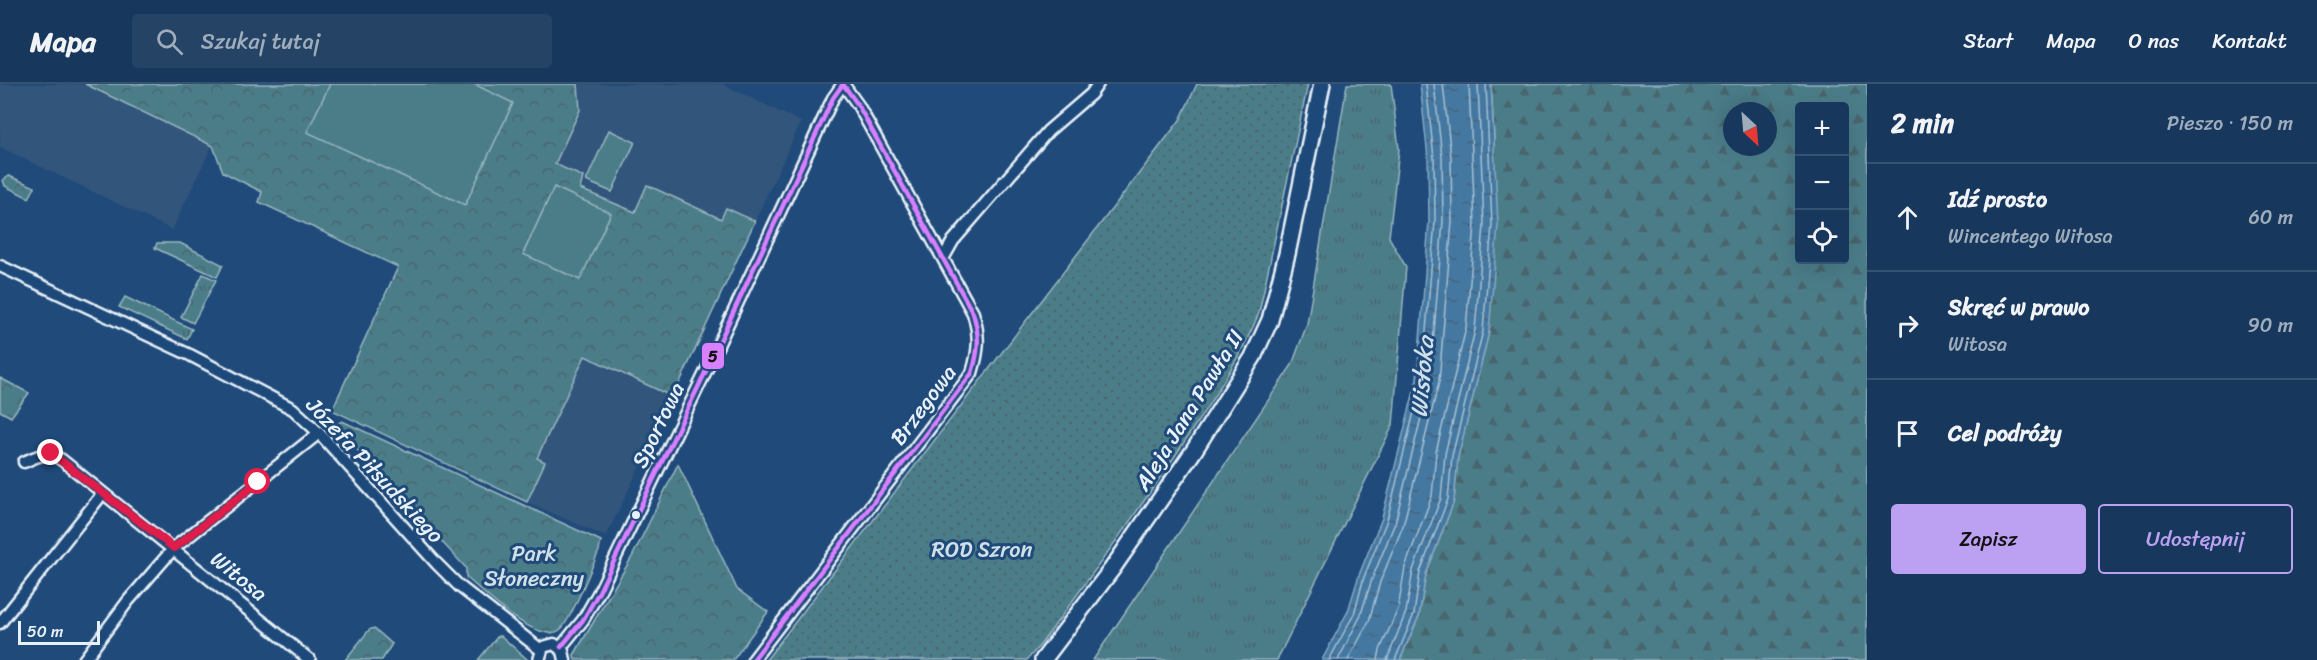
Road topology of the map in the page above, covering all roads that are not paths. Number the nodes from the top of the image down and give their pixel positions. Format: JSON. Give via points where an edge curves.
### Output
{"nodes":[{"id":1,"x":843,"y":84,"type":"edge"},
{"id":2,"x":1098,"y":84,"type":"edge"},
{"id":3,"x":1322,"y":84,"type":"edge"},
{"id":4,"x":944,"y":257,"type":"junction"},
{"id":5,"x":0,"y":266,"type":"edge"},
{"id":6,"x":319,"y":433,"type":"junction"},
{"id":7,"x":24,"y":462,"type":"dead end"},
{"id":8,"x":103,"y":493,"type":"junction"},
{"id":9,"x":174,"y":548,"type":"junction"},
{"id":10,"x":0,"y":623,"type":"edge"},
{"id":11,"x":561,"y":647,"type":"junction"},
{"id":12,"x":540,"y":655,"type":"edge"},
{"id":13,"x":84,"y":660,"type":"edge"},
{"id":14,"x":310,"y":660,"type":"edge"},
{"id":15,"x":565,"y":660,"type":"edge"},
{"id":16,"x":753,"y":660,"type":"edge"},
{"id":17,"x":1043,"y":660,"type":"edge"}],
"edges":[{"from":1,"to":4,"type":"street","name":"Sportowa"},
{"from":1,"to":11,"type":"street","name":"Sportowa","via":[[599,592]]},
{"from":2,"to":4,"type":"street","via":[[1048,131]]},
{"from":3,"to":17,"type":"street","name":"Aleja Jana Pawła II","via":[[1287,254],[1270,320],[1253,357],[1112,569]]},
{"from":4,"to":16,"type":"street","name":"Brzegowa","via":[[980,334],[972,373]]},
{"from":5,"to":6,"type":"street","name":"Józefa Piłsudskiego","via":[[234,377],[293,409]]},
{"from":6,"to":9,"type":"street"},
{"from":6,"to":12,"type":"street","name":"Józefa Piłsudskiego","via":[[459,586]]},
{"from":7,"to":8,"type":"street","name":"Witosa","via":[[51,453]]},
{"from":8,"to":9,"type":"street","name":"Witosa"},
{"from":8,"to":10,"type":"street"},
{"from":9,"to":13,"type":"street"},
{"from":9,"to":14,"type":"street","name":"Witosa"},
{"from":11,"to":12,"type":"street","via":[[550,644]]},
{"from":11,"to":15,"type":"street"}]}
